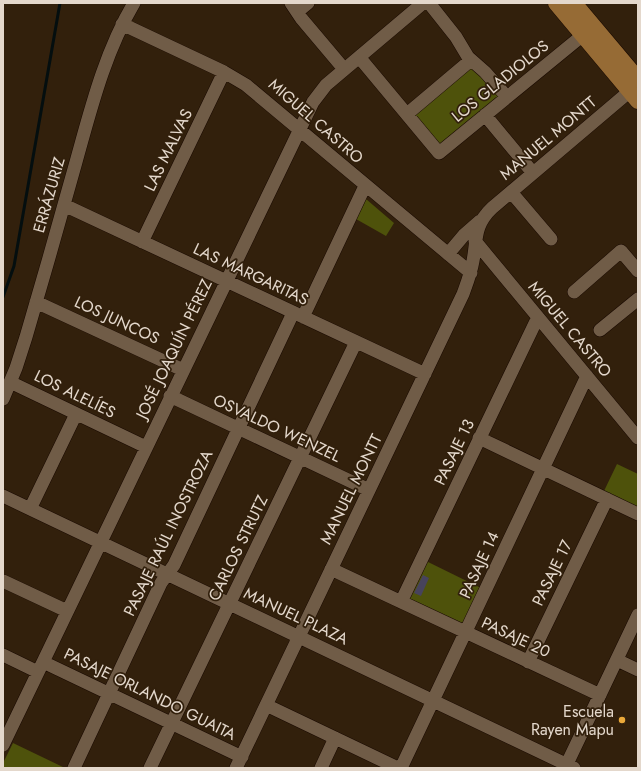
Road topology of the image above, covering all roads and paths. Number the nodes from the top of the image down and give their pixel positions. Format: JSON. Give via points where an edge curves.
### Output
{"nodes":[{"id":1,"x":134,"y":3,"type":"edge"},
{"id":2,"x":308,"y":3,"type":"edge"},
{"id":3,"x":423,"y":3,"type":"edge"},
{"id":4,"x":429,"y":3,"type":"edge"},
{"id":5,"x":556,"y":3,"type":"edge"},
{"id":6,"x":574,"y":3,"type":"edge"},
{"id":7,"x":294,"y":8,"type":"edge"},
{"id":8,"x":122,"y":24,"type":"junction"},
{"id":9,"x":583,"y":35,"type":"junction"},
{"id":10,"x":359,"y":57,"type":"junction"},
{"id":11,"x":472,"y":60,"type":"junction"},
{"id":12,"x":344,"y":69,"type":"junction"},
{"id":13,"x":224,"y":72,"type":"junction"},
{"id":14,"x":636,"y":89,"type":"edge"},
{"id":15,"x":507,"y":97,"type":"junction"},
{"id":16,"x":406,"y":114,"type":"junction"},
{"id":17,"x":485,"y":115,"type":"junction"},
{"id":18,"x":299,"y":129,"type":"junction"},
{"id":19,"x":532,"y":173,"type":"junction"},
{"id":20,"x":365,"y":186,"type":"junction"},
{"id":21,"x":511,"y":192,"type":"junction"},
{"id":22,"x":64,"y":205,"type":"junction"},
{"id":23,"x":482,"y":219,"type":"junction"},
{"id":24,"x":550,"y":239,"type":"dead end"},
{"id":25,"x":142,"y":242,"type":"junction"},
{"id":26,"x":475,"y":242,"type":"junction"},
{"id":27,"x":448,"y":254,"type":"junction"},
{"id":28,"x":638,"y":271,"type":"edge"},
{"id":29,"x":471,"y":273,"type":"junction"},
{"id":30,"x":226,"y":281,"type":"junction"},
{"id":31,"x":574,"y":292,"type":"dead end"},
{"id":32,"x":638,"y":298,"type":"edge"},
{"id":33,"x":36,"y":302,"type":"junction"},
{"id":34,"x":298,"y":315,"type":"junction"},
{"id":35,"x":538,"y":317,"type":"junction"},
{"id":36,"x":600,"y":330,"type":"dead end"},
{"id":37,"x":356,"y":342,"type":"junction"},
{"id":38,"x":183,"y":370,"type":"junction"},
{"id":39,"x":424,"y":374,"type":"junction"},
{"id":40,"x":587,"y":376,"type":"junction"},
{"id":41,"x":10,"y":382,"type":"junction"},
{"id":42,"x":170,"y":396,"type":"junction"},
{"id":43,"x":3,"y":399,"type":"edge"},
{"id":44,"x":76,"y":414,"type":"junction"},
{"id":45,"x":238,"y":428,"type":"junction"},
{"id":46,"x":479,"y":438,"type":"junction"},
{"id":47,"x":638,"y":438,"type":"edge"},
{"id":48,"x":146,"y":447,"type":"junction"},
{"id":49,"x":300,"y":458,"type":"junction"},
{"id":50,"x":544,"y":469,"type":"junction"},
{"id":51,"x":369,"y":490,"type":"junction"},
{"id":52,"x":3,"y":496,"type":"edge"},
{"id":53,"x":607,"y":499,"type":"junction"},
{"id":54,"x":30,"y":509,"type":"junction"},
{"id":55,"x":638,"y":514,"type":"edge"},
{"id":56,"x":100,"y":542,"type":"junction"},
{"id":57,"x":332,"y":569,"type":"junction"},
{"id":58,"x":168,"y":574,"type":"junction"},
{"id":59,"x":3,"y":581,"type":"edge"},
{"id":60,"x":401,"y":602,"type":"junction"},
{"id":61,"x":230,"y":604,"type":"junction"},
{"id":62,"x":67,"y":610,"type":"junction"},
{"id":63,"x":638,"y":616,"type":"edge"},
{"id":64,"x":466,"y":632,"type":"junction"},
{"id":65,"x":299,"y":636,"type":"junction"},
{"id":66,"x":3,"y":655,"type":"edge"},
{"id":67,"x":616,"y":660,"type":"junction"},
{"id":68,"x":528,"y":662,"type":"junction"},
{"id":69,"x":40,"y":667,"type":"junction"},
{"id":70,"x":638,"y":670,"type":"edge"},
{"id":71,"x":109,"y":694,"type":"junction"},
{"id":72,"x":600,"y":695,"type":"junction"},
{"id":73,"x":434,"y":700,"type":"junction"},
{"id":74,"x":266,"y":705,"type":"junction"},
{"id":75,"x":172,"y":723,"type":"junction"},
{"id":76,"x":5,"y":737,"type":"edge"},
{"id":77,"x":335,"y":738,"type":"junction"},
{"id":78,"x":239,"y":762,"type":"edge"},
{"id":79,"x":569,"y":767,"type":"edge"},
{"id":80,"x":74,"y":768,"type":"edge"},
{"id":81,"x":150,"y":768,"type":"edge"},
{"id":82,"x":321,"y":768,"type":"edge"},
{"id":83,"x":398,"y":768,"type":"edge"},
{"id":84,"x":401,"y":768,"type":"edge"}],
"edges":[{"from":1,"to":8,"type":"street","name":"ERRÁZURIZ"},
{"from":2,"to":7,"type":"street"},
{"from":3,"to":10,"type":"street","name":"JOSÉ JOAQUÍN PÉREZ"},
{"from":4,"to":11,"type":"street"},
{"from":5,"to":9,"type":"main road"},
{"from":6,"to":14,"type":"main road"},
{"from":7,"to":12,"type":"street"},
{"from":8,"to":13,"type":"street","name":"MIGUEL CASTRO"},
{"from":8,"to":22,"type":"street","name":"ERRÁZURIZ","via":[[113,42]]},
{"from":9,"to":14,"type":"main road"},
{"from":9,"to":15,"type":"street","name":"LOS GLADIOLOS"},
{"from":10,"to":12,"type":"street","name":"JOSÉ JOAQUÍN PÉREZ"},
{"from":10,"to":16,"type":"street"},
{"from":11,"to":15,"type":"street"},
{"from":11,"to":16,"type":"street"},
{"from":12,"to":18,"type":"street","name":"JOSÉ JOAQUÍN PÉREZ","via":[[318,94]]},
{"from":13,"to":18,"type":"street","name":"MIGUEL CASTRO","via":[[256,92]]},
{"from":13,"to":25,"type":"street","name":"LAS MALVAS"},
{"from":14,"to":19,"type":"street","name":"MANUEL MONTT"},
{"from":15,"to":17,"type":"street","name":"LOS GLADIOLOS"},
{"from":16,"to":17,"type":"street","name":"LOS GLADIOLOS","via":[[439,153]]},
{"from":17,"to":19,"type":"street"},
{"from":18,"to":20,"type":"street","name":"MIGUEL CASTRO"},
{"from":18,"to":30,"type":"street","name":"JOSÉ JOAQUÍN PÉREZ"},
{"from":19,"to":21,"type":"street","name":"MANUEL MONTT"},
{"from":20,"to":27,"type":"street","name":"MIGUEL CASTRO"},
{"from":20,"to":34,"type":"street","name":"PASAJE RAÚL INOSTROZA"},
{"from":21,"to":23,"type":"street","name":"MANUEL MONTT"},
{"from":21,"to":24,"type":"street"},
{"from":22,"to":25,"type":"street","name":"LAS MARGARITAS"},
{"from":22,"to":33,"type":"street","name":"ERRÁZURIZ"},
{"from":23,"to":26,"type":"street","name":"MANUEL MONTT"},
{"from":23,"to":27,"type":"street","name":"MANUEL MONTT"},
{"from":25,"to":30,"type":"street","name":"LAS MARGARITAS"},
{"from":26,"to":29,"type":"street","name":"MANUEL MONTT"},
{"from":26,"to":35,"type":"street","name":"MIGUEL CASTRO"},
{"from":27,"to":29,"type":"street","name":"MIGUEL CASTRO"},
{"from":28,"to":31,"type":"street","via":[[621,251]]},
{"from":29,"to":39,"type":"street","name":"MANUEL MONTT"},
{"from":30,"to":34,"type":"street","name":"LAS MARGARITAS"},
{"from":30,"to":38,"type":"street","name":"JOSÉ JOAQUÍN PÉREZ"},
{"from":32,"to":36,"type":"street"},
{"from":33,"to":38,"type":"street","name":"LOS JUNCOS"},
{"from":33,"to":41,"type":"street","name":"ERRÁZURIZ"},
{"from":34,"to":37,"type":"street","name":"LAS MARGARITAS"},
{"from":34,"to":45,"type":"street","name":"PASAJE RAÚL INOSTROZA"},
{"from":35,"to":40,"type":"street","name":"MIGUEL CASTRO"},
{"from":35,"to":46,"type":"street","name":"PASAJE 13"},
{"from":37,"to":39,"type":"street","name":"LAS MARGARITAS"},
{"from":37,"to":49,"type":"street","name":"CARLOS STRUTZ"},
{"from":38,"to":42,"type":"street","name":"JOSÉ JOAQUÍN PÉREZ"},
{"from":39,"to":51,"type":"street","name":"MANUEL MONTT"},
{"from":40,"to":47,"type":"street","name":"MIGUEL CASTRO"},
{"from":40,"to":50,"type":"street","name":"PASAJE 14"},
{"from":41,"to":43,"type":"street","name":"ERRÁZURIZ"},
{"from":41,"to":44,"type":"street","name":"LOS ALELÍES"},
{"from":42,"to":45,"type":"street","name":"OSVALDO WENZEL"},
{"from":42,"to":48,"type":"street","name":"JOSÉ JOAQUÍN PÉREZ"},
{"from":44,"to":48,"type":"street","name":"LOS ALELÍES"},
{"from":44,"to":54,"type":"street"},
{"from":45,"to":49,"type":"street","name":"OSVALDO WENZEL"},
{"from":45,"to":58,"type":"street","name":"PASAJE RAÚL INOSTROZA"},
{"from":46,"to":50,"type":"street"},
{"from":46,"to":60,"type":"street","name":"PASAJE 13"},
{"from":48,"to":56,"type":"street","name":"JOSÉ JOAQUÍN PÉREZ"},
{"from":49,"to":51,"type":"street","name":"OSVALDO WENZEL"},
{"from":49,"to":61,"type":"street","name":"CARLOS STRUTZ"},
{"from":50,"to":53,"type":"street"},
{"from":50,"to":64,"type":"street","name":"PASAJE 14"},
{"from":51,"to":57,"type":"street","name":"MANUEL MONTT"},
{"from":52,"to":54,"type":"street","name":"MANUEL PLAZA"},
{"from":53,"to":55,"type":"street"},
{"from":53,"to":68,"type":"street","name":"PASAJE 17"},
{"from":54,"to":56,"type":"street","name":"MANUEL PLAZA"},
{"from":56,"to":58,"type":"street","name":"MANUEL PLAZA"},
{"from":56,"to":62,"type":"street","name":"JOSÉ JOAQUÍN PÉREZ"},
{"from":57,"to":60,"type":"street","name":"PASAJE 20"},
{"from":57,"to":65,"type":"street","name":"MANUEL MONTT"},
{"from":58,"to":61,"type":"street","name":"MANUEL PLAZA"},
{"from":58,"to":71,"type":"street","name":"PASAJE RAÚL INOSTROZA"},
{"from":59,"to":62,"type":"street"},
{"from":60,"to":64,"type":"street","name":"PASAJE 20"},
{"from":61,"to":65,"type":"street","name":"MANUEL PLAZA"},
{"from":61,"to":75,"type":"street","name":"CARLOS STRUTZ"},
{"from":62,"to":69,"type":"street","name":"JOSÉ JOAQUÍN PÉREZ"},
{"from":63,"to":67,"type":"street"},
{"from":64,"to":68,"type":"street","name":"PASAJE 20"},
{"from":64,"to":73,"type":"street","name":"PASAJE 14"},
{"from":65,"to":73,"type":"street","name":"MANUEL PLAZA"},
{"from":65,"to":74,"type":"street","name":"MANUEL MONTT"},
{"from":66,"to":69,"type":"street","name":"PASAJE ORLANDO GUAITA"},
{"from":67,"to":70,"type":"street"},
{"from":67,"to":72,"type":"street"},
{"from":68,"to":72,"type":"street","name":"PASAJE 20"},
{"from":69,"to":71,"type":"street","name":"PASAJE ORLANDO GUAITA"},
{"from":69,"to":76,"type":"street","name":"JOSÉ JOAQUÍN PÉREZ"},
{"from":71,"to":75,"type":"street","name":"PASAJE ORLANDO GUAITA"},
{"from":71,"to":80,"type":"street","name":"PASAJE RAÚL INOSTROZA"},
{"from":72,"to":79,"type":"street"},
{"from":73,"to":79,"type":"street","name":"MANUEL PLAZA"},
{"from":73,"to":84,"type":"street","name":"PASAJE 14"},
{"from":74,"to":77,"type":"street"},
{"from":74,"to":78,"type":"street","name":"MANUEL MONTT"},
{"from":75,"to":78,"type":"street","name":"PASAJE ORLANDO GUAITA"},
{"from":75,"to":81,"type":"street","name":"CARLOS STRUTZ"},
{"from":77,"to":82,"type":"street"},
{"from":77,"to":83,"type":"street"}]}
